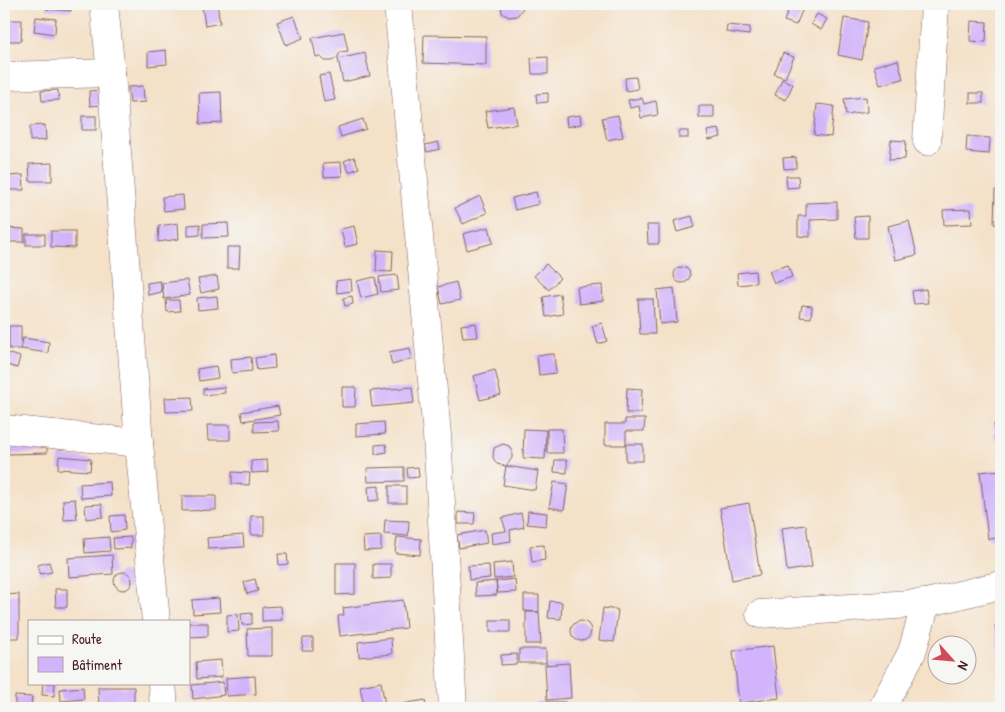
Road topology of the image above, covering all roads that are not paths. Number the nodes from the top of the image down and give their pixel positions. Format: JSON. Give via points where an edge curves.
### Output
{"nodes":[{"id":1,"x":104,"y":4,"type":"edge"},
{"id":2,"x":398,"y":4,"type":"edge"},
{"id":3,"x":935,"y":4,"type":"edge"},
{"id":4,"x":110,"y":73,"type":"junction"},
{"id":5,"x":4,"y":76,"type":"edge"},
{"id":6,"x":927,"y":141,"type":"dead end"},
{"id":7,"x":4,"y":430,"type":"edge"},
{"id":8,"x":139,"y":443,"type":"junction"},
{"id":9,"x":1001,"y":585,"type":"edge"},
{"id":10,"x":926,"y":603,"type":"junction"},
{"id":11,"x":760,"y":614,"type":"dead end"},
{"id":12,"x":156,"y":620,"type":"edge"},
{"id":13,"x":162,"y":684,"type":"edge"},
{"id":14,"x":164,"y":708,"type":"edge"},
{"id":15,"x":453,"y":708,"type":"edge"},
{"id":16,"x":882,"y":708,"type":"edge"}],
"edges":[{"from":1,"to":4,"type":"street"},
{"from":2,"to":15,"type":"street","via":[[437,435]]},
{"from":3,"to":6,"type":"street"},
{"from":4,"to":5,"type":"street"},
{"from":4,"to":8,"type":"street"},
{"from":7,"to":8,"type":"street"},
{"from":8,"to":12,"type":"street"},
{"from":9,"to":10,"type":"street"},
{"from":10,"to":11,"type":"street"},
{"from":10,"to":16,"type":"street","via":[[912,652]]},
{"from":13,"to":14,"type":"street"}]}
